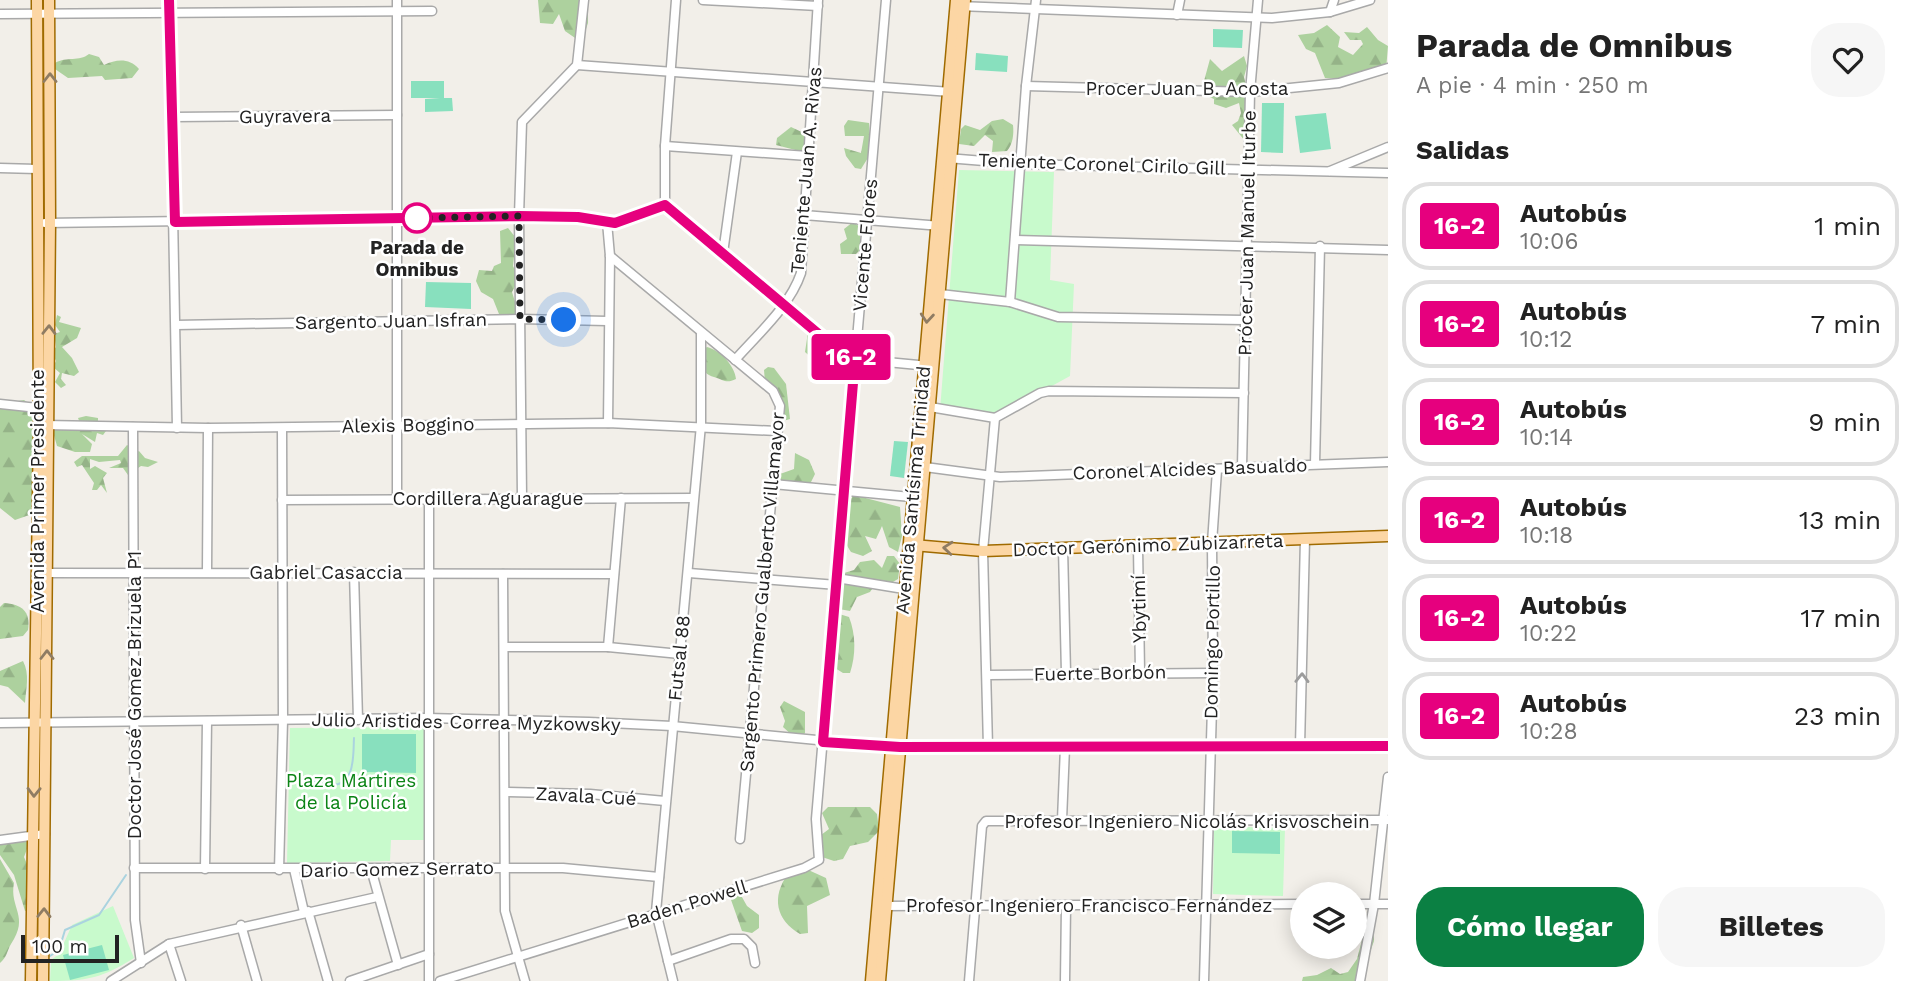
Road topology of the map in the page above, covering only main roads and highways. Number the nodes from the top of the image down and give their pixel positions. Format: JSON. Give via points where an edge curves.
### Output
{"nodes":[{"id":1,"x":37,"y":0,"type":"edge"},
{"id":2,"x":49,"y":0,"type":"edge"},
{"id":3,"x":960,"y":3,"type":"edge"},
{"id":4,"x":38,"y":123,"type":"junction"},
{"id":5,"x":50,"y":124,"type":"junction"},
{"id":6,"x":941,"y":225,"type":"junction"},
{"id":7,"x":928,"y":366,"type":"junction"},
{"id":8,"x":43,"y":425,"type":"junction"},
{"id":9,"x":1388,"y":536,"type":"edge"},
{"id":10,"x":913,"y":545,"type":"junction"},
{"id":11,"x":41,"y":723,"type":"junction"},
{"id":12,"x":1388,"y":746,"type":"edge"},
{"id":13,"x":895,"y":747,"type":"junction"},
{"id":14,"x":882,"y":906,"type":"junction"},
{"id":15,"x":31,"y":981,"type":"edge"},
{"id":16,"x":43,"y":981,"type":"edge"},
{"id":17,"x":871,"y":981,"type":"edge"},
{"id":18,"x":880,"y":981,"type":"edge"}],
"edges":[{"from":1,"to":4,"type":"main road","name":"Avenida Primer Presidente"},
{"from":5,"to":2,"type":"main road","name":"Avenida Primer Presidente","one_way":true},
{"from":3,"to":6,"type":"main road","name":"Avenida Santísima Trinidad"},
{"from":4,"to":5,"type":"main road"},
{"from":4,"to":8,"type":"main road","name":"Avenida Primer Presidente","via":[[38,408]]},
{"from":8,"to":5,"type":"main road","name":"Avenida Primer Presidente","one_way":true},
{"from":6,"to":7,"type":"main road","name":"Avenida Santísima Trinidad","one_way":true},
{"from":6,"to":7,"type":"main road","name":"Avenida Santísima Trinidad","via":[[940,294]]},
{"from":7,"to":10,"type":"main road","name":"Avenida Santísima Trinidad","via":[[911,497]]},
{"from":7,"to":10,"type":"main road","name":"Avenida Santísima Trinidad","via":[[925,467]]},
{"from":8,"to":11,"type":"main road","name":"Avenida Primer Presidente"},
{"from":9,"to":10,"type":"main road","name":"Doctor Gerónimo Zubizarreta","one_way":true,"via":[[983,551]]},
{"from":10,"to":13,"type":"main road","name":"Avenida Santísima Trinidad"},
{"from":10,"to":13,"type":"main road","name":"Avenida Santísima Trinidad","via":[[904,589]]},
{"from":11,"to":15,"type":"main road","name":"Avenida Primer Presidente","one_way":true,"via":[[33,836]]},
{"from":16,"to":11,"type":"main road","name":"Avenida Primer Presidente","one_way":true},
{"from":12,"to":13,"type":"main road","name":"Julio Aristides Correa Myzkowsky"},
{"from":13,"to":14,"type":"main road","name":"Avenida Santísima Trinidad"},
{"from":14,"to":17,"type":"main road","name":"Avenida Santísima Trinidad"},
{"from":14,"to":18,"type":"main road","name":"Avenida Santísima Trinidad"}]}
